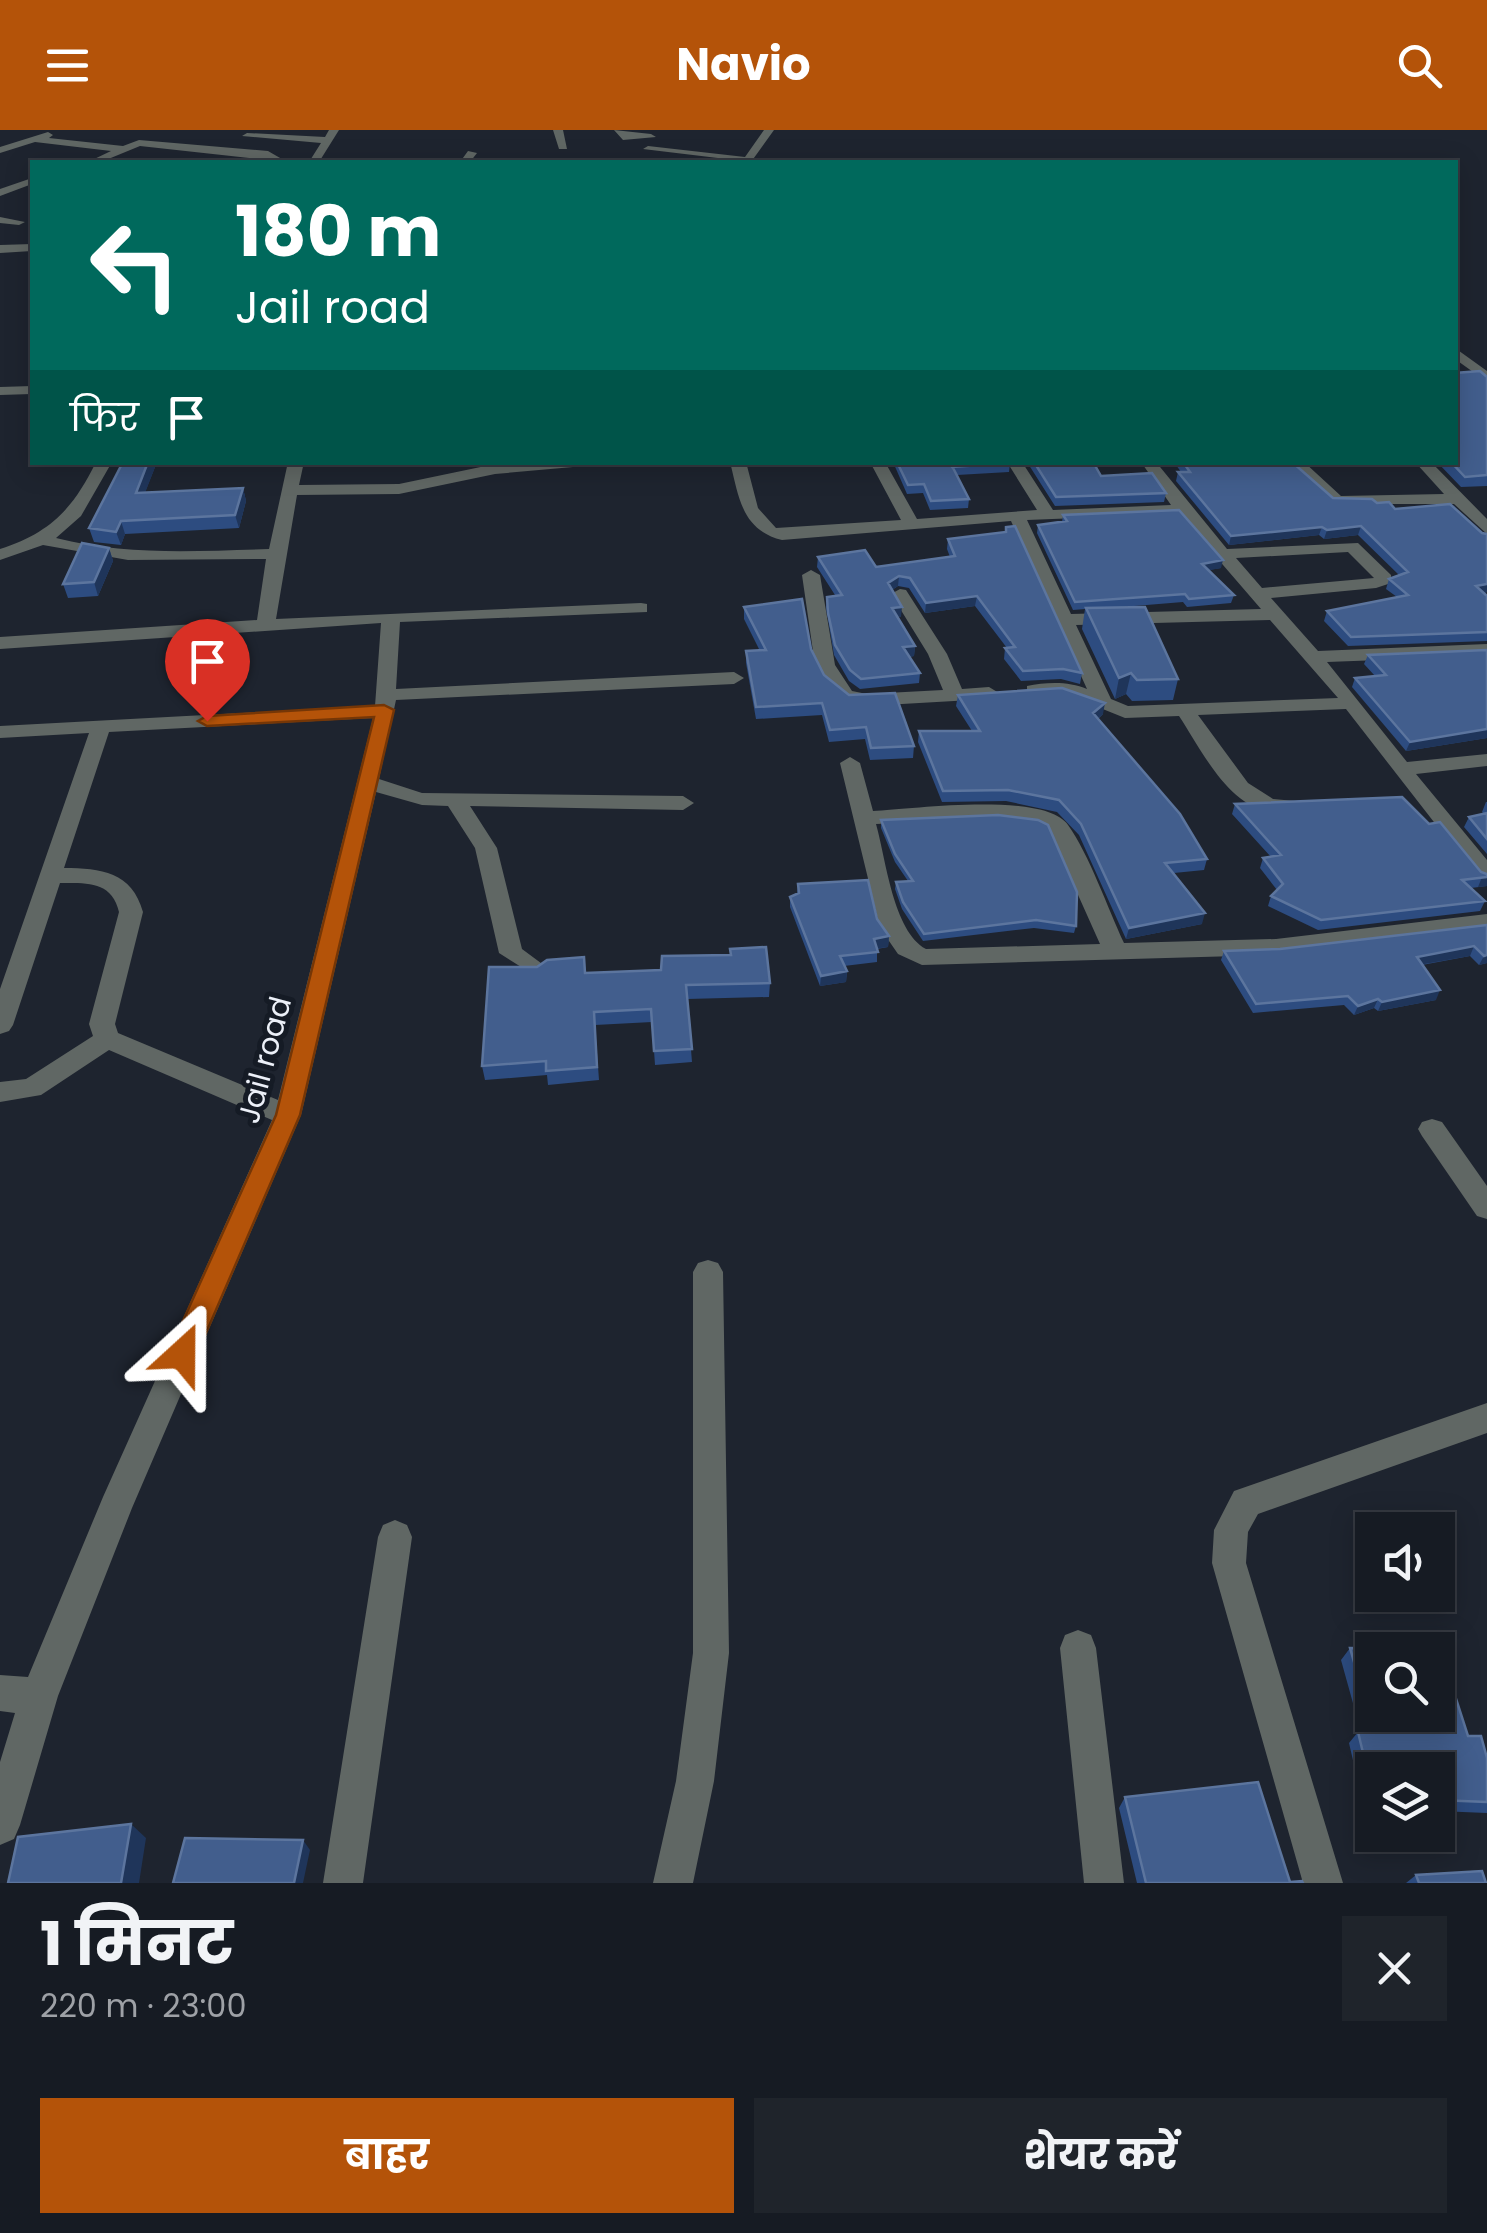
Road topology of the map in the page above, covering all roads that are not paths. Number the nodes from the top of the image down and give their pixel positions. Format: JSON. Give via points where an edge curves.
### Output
{"nodes":[{"id":1,"x":334,"y":130,"type":"edge"},
{"id":2,"x":558,"y":130,"type":"edge"},
{"id":3,"x":618,"y":130,"type":"edge"},
{"id":4,"x":769,"y":130,"type":"edge"},
{"id":5,"x":62,"y":131,"type":"edge"},
{"id":6,"x":162,"y":131,"type":"edge"},
{"id":7,"x":247,"y":136,"type":"dead end"},
{"id":8,"x":32,"y":139,"type":"junction"},
{"id":9,"x":324,"y":140,"type":"junction"},
{"id":10,"x":138,"y":143,"type":"junction"},
{"id":11,"x":564,"y":147,"type":"dead end"},
{"id":12,"x":124,"y":149,"type":"junction"},
{"id":13,"x":0,"y":150,"type":"edge"},
{"id":14,"x":98,"y":160,"type":"edge"},
{"id":15,"x":271,"y":160,"type":"edge"},
{"id":16,"x":316,"y":160,"type":"edge"},
{"id":17,"x":742,"y":160,"type":"edge"},
{"id":18,"x":748,"y":160,"type":"edge"},
{"id":19,"x":30,"y":182,"type":"edge"},
{"id":20,"x":0,"y":193,"type":"edge"},
{"id":21,"x":30,"y":197,"type":"edge"},
{"id":22,"x":0,"y":220,"type":"edge"},
{"id":23,"x":20,"y":222,"type":"dead end"},
{"id":24,"x":30,"y":247,"type":"edge"},
{"id":25,"x":0,"y":248,"type":"edge"},
{"id":26,"x":1460,"y":351,"type":"edge"},
{"id":27,"x":1481,"y":373,"type":"edge"},
{"id":28,"x":30,"y":390,"type":"edge"},
{"id":29,"x":0,"y":391,"type":"edge"},
{"id":30,"x":102,"y":465,"type":"edge"},
{"id":31,"x":295,"y":465,"type":"edge"},
{"id":32,"x":540,"y":465,"type":"edge"},
{"id":33,"x":739,"y":465,"type":"edge"},
{"id":34,"x":879,"y":465,"type":"edge"},
{"id":35,"x":1016,"y":465,"type":"edge"},
{"id":36,"x":1150,"y":465,"type":"edge"},
{"id":37,"x":1297,"y":465,"type":"edge"},
{"id":38,"x":1425,"y":465,"type":"edge"},
{"id":39,"x":465,"y":469,"type":"edge"},
{"id":40,"x":289,"y":490,"type":"junction"},
{"id":41,"x":1454,"y":499,"type":"junction"},
{"id":42,"x":1183,"y":509,"type":"junction"},
{"id":43,"x":1048,"y":514,"type":"junction"},
{"id":44,"x":1017,"y":516,"type":"junction"},
{"id":45,"x":910,"y":522,"type":"junction"},
{"id":46,"x":1487,"y":529,"type":"edge"},
{"id":47,"x":40,"y":540,"type":"junction"},
{"id":48,"x":276,"y":554,"type":"junction"},
{"id":49,"x":1222,"y":554,"type":"junction"},
{"id":50,"x":0,"y":555,"type":"edge"},
{"id":51,"x":811,"y":576,"type":"dead end"},
{"id":52,"x":900,"y":594,"type":"edge"},
{"id":53,"x":1257,"y":594,"type":"junction"},
{"id":54,"x":641,"y":608,"type":"dead end"},
{"id":55,"x":1275,"y":614,"type":"junction"},
{"id":56,"x":390,"y":617,"type":"junction"},
{"id":57,"x":1067,"y":620,"type":"junction"},
{"id":58,"x":266,"y":624,"type":"junction"},
{"id":59,"x":0,"y":643,"type":"edge"},
{"id":60,"x":1487,"y":650,"type":"edge"},
{"id":61,"x":1313,"y":657,"type":"junction"},
{"id":62,"x":734,"y":678,"type":"dead end"},
{"id":63,"x":954,"y":696,"type":"junction"},
{"id":64,"x":385,"y":703,"type":"junction"},
{"id":65,"x":1103,"y":703,"type":"junction"},
{"id":66,"x":1353,"y":703,"type":"junction"},
{"id":67,"x":1185,"y":710,"type":"junction"},
{"id":68,"x":100,"y":727,"type":"junction"},
{"id":69,"x":0,"y":732,"type":"edge"},
{"id":70,"x":1487,"y":760,"type":"edge"},
{"id":71,"x":850,"y":763,"type":"dead end"},
{"id":72,"x":1402,"y":770,"type":"junction"},
{"id":73,"x":370,"y":782,"type":"junction"},
{"id":74,"x":455,"y":800,"type":"junction"},
{"id":75,"x":683,"y":803,"type":"dead end"},
{"id":76,"x":1306,"y":805,"type":"edge"},
{"id":77,"x":864,"y":818,"type":"junction"},
{"id":78,"x":1487,"y":875,"type":"edge"},
{"id":79,"x":50,"y":876,"type":"junction"},
{"id":80,"x":1487,"y":922,"type":"edge"},
{"id":81,"x":1116,"y":954,"type":"junction"},
{"id":82,"x":536,"y":969,"type":"edge"},
{"id":83,"x":0,"y":1024,"type":"edge"},
{"id":84,"x":107,"y":1039,"type":"junction"},
{"id":85,"x":0,"y":1092,"type":"edge"},
{"id":86,"x":288,"y":1115,"type":"junction"},
{"id":87,"x":1432,"y":1129,"type":"dead end"},
{"id":88,"x":1487,"y":1208,"type":"edge"},
{"id":89,"x":708,"y":1272,"type":"dead end"},
{"id":90,"x":1487,"y":1418,"type":"edge"},
{"id":91,"x":395,"y":1537,"type":"dead end"},
{"id":92,"x":1078,"y":1648,"type":"dead end"},
{"id":93,"x":0,"y":1693,"type":"edge"},
{"id":94,"x":39,"y":1696,"type":"junction"},
{"id":95,"x":0,"y":1825,"type":"edge"},
{"id":96,"x":343,"y":1883,"type":"edge"},
{"id":97,"x":673,"y":1883,"type":"edge"},
{"id":98,"x":1104,"y":1883,"type":"edge"},
{"id":99,"x":1322,"y":1883,"type":"edge"}],
"edges":[{"from":1,"to":9,"type":"street"},
{"from":2,"to":11,"type":"street"},
{"from":3,"to":17,"type":"street","via":[[623,137]]},
{"from":4,"to":18,"type":"street"},
{"from":5,"to":8,"type":"street"},
{"from":6,"to":10,"type":"street"},
{"from":7,"to":9,"type":"street"},
{"from":8,"to":12,"type":"street"},
{"from":8,"to":13,"type":"street"},
{"from":9,"to":16,"type":"street"},
{"from":10,"to":12,"type":"street"},
{"from":10,"to":15,"type":"street","via":[[268,154]]},
{"from":12,"to":14,"type":"street"},
{"from":19,"to":20,"type":"street"},
{"from":20,"to":21,"type":"street"},
{"from":22,"to":23,"type":"street"},
{"from":24,"to":25,"type":"street"},
{"from":26,"to":27,"type":"street"},
{"from":28,"to":29,"type":"street"},
{"from":30,"to":47,"type":"street","via":[[77,514]]},
{"from":31,"to":40,"type":"street"},
{"from":32,"to":39,"type":"street"},
{"from":33,"to":45,"type":"street","via":[[754,520],[766,533]]},
{"from":34,"to":45,"type":"street"},
{"from":35,"to":43,"type":"street"},
{"from":36,"to":42,"type":"street"},
{"from":37,"to":41,"type":"street","via":[[1338,500]]},
{"from":38,"to":41,"type":"street"},
{"from":39,"to":40,"type":"street","via":[[399,489]]},
{"from":40,"to":48,"type":"street"},
{"from":41,"to":46,"type":"street"},
{"from":42,"to":43,"type":"street"},
{"from":42,"to":49,"type":"street"},
{"from":43,"to":44,"type":"street"},
{"from":44,"to":45,"type":"street"},
{"from":44,"to":57,"type":"street"},
{"from":47,"to":48,"type":"street","via":[[126,557]]},
{"from":47,"to":50,"type":"street"},
{"from":48,"to":58,"type":"street"},
{"from":49,"to":53,"type":"street"},
{"from":49,"to":53,"type":"street","via":[[1352,547],[1385,579]]},
{"from":51,"to":63,"type":"street","via":[[822,654],[839,691],[855,700]]},
{"from":52,"to":63,"type":"street","via":[[940,651]]},
{"from":53,"to":55,"type":"street"},
{"from":54,"to":56,"type":"street"},
{"from":55,"to":57,"type":"street"},
{"from":55,"to":61,"type":"street"},
{"from":56,"to":58,"type":"street"},
{"from":56,"to":64,"type":"street","name":"Jail road"},
{"from":57,"to":65,"type":"street"},
{"from":58,"to":59,"type":"street"},
{"from":60,"to":61,"type":"street"},
{"from":61,"to":66,"type":"street"},
{"from":62,"to":64,"type":"street"},
{"from":63,"to":65,"type":"street","via":[[1071,689]]},
{"from":64,"to":68,"type":"street"},
{"from":64,"to":73,"type":"street","name":"Jail road"},
{"from":65,"to":67,"type":"street","via":[[1125,712]]},
{"from":66,"to":67,"type":"street"},
{"from":66,"to":72,"type":"street"},
{"from":67,"to":76,"type":"street","via":[[1252,800],[1273,808]]},
{"from":68,"to":69,"type":"street"},
{"from":68,"to":79,"type":"street"},
{"from":70,"to":72,"type":"street"},
{"from":71,"to":77,"type":"street"},
{"from":72,"to":78,"type":"street","via":[[1412,796]]},
{"from":73,"to":74,"type":"street","via":[[399,794]]},
{"from":73,"to":86,"type":"street","name":"Jail road"},
{"from":74,"to":75,"type":"street"},
{"from":74,"to":82,"type":"street","via":[[486,848],[511,954]]},
{"from":77,"to":81,"type":"street","via":[[1044,815],[1058,826]]},
{"from":77,"to":81,"type":"street","via":[[892,928],[922,958]]},
{"from":79,"to":83,"type":"street"},
{"from":79,"to":84,"type":"street","via":[[95,876],[118,883],[129,895],[131,912],[102,1024]]},
{"from":80,"to":81,"type":"street","via":[[1276,947]]},
{"from":84,"to":85,"type":"street","via":[[32,1088]]},
{"from":84,"to":86,"type":"street"},
{"from":86,"to":94,"type":"street","name":"Jail road"},
{"from":87,"to":88,"type":"street"},
{"from":89,"to":97,"type":"street","via":[[711,1653],[695,1781]]},
{"from":90,"to":99,"type":"street","via":[[1246,1502],[1231,1530],[1229,1563]]},
{"from":91,"to":96,"type":"street"},
{"from":92,"to":98,"type":"street"},
{"from":93,"to":94,"type":"street"},
{"from":94,"to":95,"type":"street","name":"Jail road"}]}
